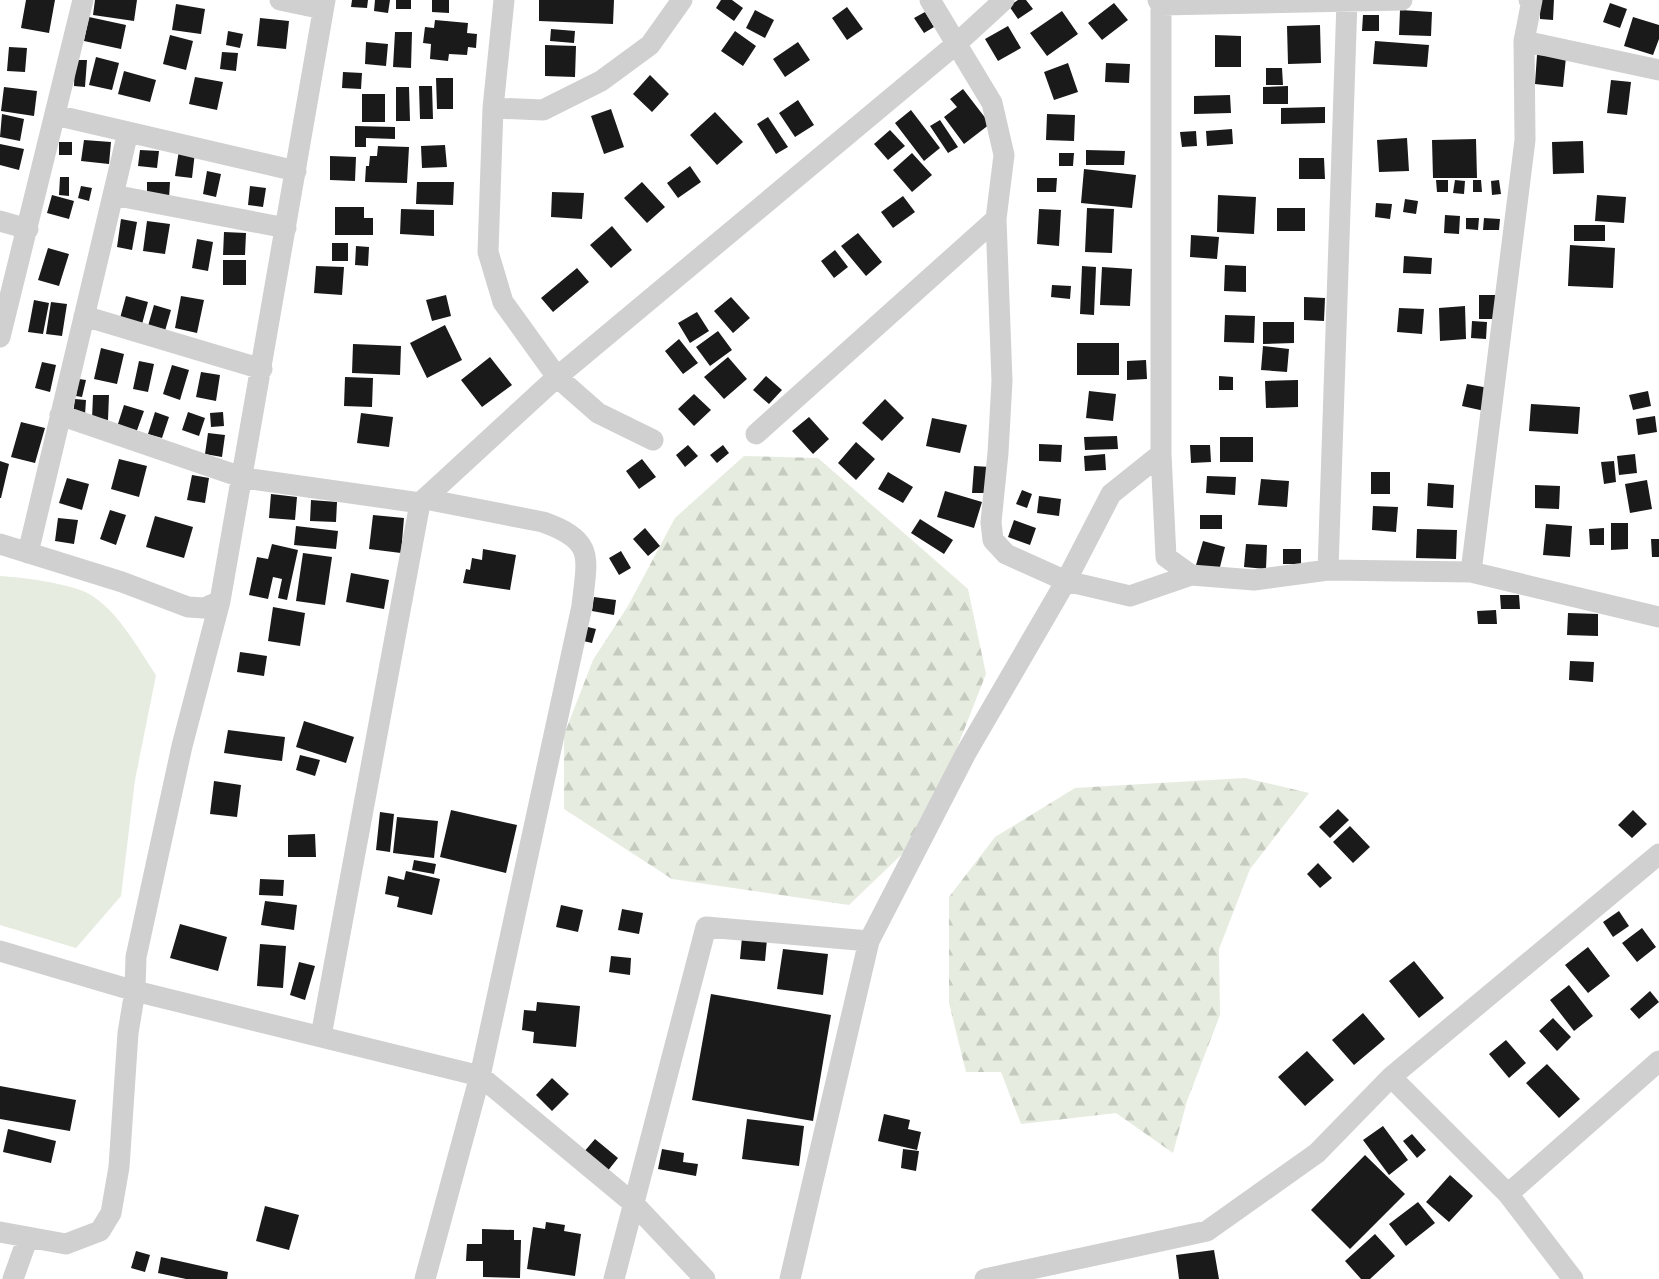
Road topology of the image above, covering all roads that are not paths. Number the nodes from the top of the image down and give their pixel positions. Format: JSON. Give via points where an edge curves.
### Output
{"nodes":[{"id":1,"x":83,"y":0,"type":"edge"},
{"id":2,"x":280,"y":0,"type":"edge"},
{"id":3,"x":504,"y":0,"type":"edge"},
{"id":4,"x":682,"y":0,"type":"edge"},
{"id":5,"x":930,"y":0,"type":"edge"},
{"id":6,"x":1004,"y":0,"type":"edge"},
{"id":7,"x":1402,"y":0,"type":"edge"},
{"id":8,"x":1529,"y":0,"type":"edge"},
{"id":9,"x":1347,"y":1,"type":"edge"},
{"id":10,"x":1160,"y":2,"type":"edge"},
{"id":11,"x":324,"y":4,"type":"edge"},
{"id":12,"x":1524,"y":41,"type":"junction"},
{"id":13,"x":955,"y":45,"type":"junction"},
{"id":14,"x":1659,"y":70,"type":"edge"},
{"id":15,"x":493,"y":108,"type":"junction"},
{"id":16,"x":56,"y":115,"type":"junction"},
{"id":17,"x":128,"y":132,"type":"junction"},
{"id":18,"x":296,"y":171,"type":"junction"},
{"id":19,"x":112,"y":195,"type":"junction"},
{"id":20,"x":996,"y":219,"type":"junction"},
{"id":21,"x":0,"y":221,"type":"edge"},
{"id":22,"x":286,"y":228,"type":"junction"},
{"id":23,"x":28,"y":229,"type":"junction"},
{"id":24,"x":84,"y":316,"type":"junction"},
{"id":25,"x":0,"y":337,"type":"edge"},
{"id":26,"x":262,"y":369,"type":"junction"},
{"id":27,"x":557,"y":377,"type":"junction"},
{"id":28,"x":60,"y":415,"type":"junction"},
{"id":29,"x":756,"y":434,"type":"dead end"},
{"id":30,"x":653,"y":440,"type":"dead end"},
{"id":31,"x":1161,"y":454,"type":"junction"},
{"id":32,"x":244,"y":478,"type":"junction"},
{"id":33,"x":422,"y":501,"type":"junction"},
{"id":34,"x":0,"y":544,"type":"edge"},
{"id":35,"x":28,"y":553,"type":"junction"},
{"id":36,"x":1328,"y":570,"type":"junction"},
{"id":37,"x":1471,"y":572,"type":"junction"},
{"id":38,"x":1191,"y":575,"type":"junction"},
{"id":39,"x":1066,"y":581,"type":"junction"},
{"id":40,"x":220,"y":601,"type":"junction"},
{"id":41,"x":1659,"y":617,"type":"edge"},
{"id":42,"x":1659,"y":854,"type":"edge"},
{"id":43,"x":869,"y":941,"type":"junction"},
{"id":44,"x":0,"y":951,"type":"edge"},
{"id":45,"x":135,"y":991,"type":"junction"},
{"id":46,"x":321,"y":1036,"type":"junction"},
{"id":47,"x":1659,"y":1061,"type":"edge"},
{"id":48,"x":480,"y":1076,"type":"junction"},
{"id":49,"x":1391,"y":1077,"type":"junction"},
{"id":50,"x":1508,"y":1194,"type":"junction"},
{"id":51,"x":634,"y":1204,"type":"junction"},
{"id":52,"x":0,"y":1232,"type":"edge"},
{"id":53,"x":28,"y":1237,"type":"junction"},
{"id":54,"x":14,"y":1279,"type":"edge"},
{"id":55,"x":425,"y":1279,"type":"edge"},
{"id":56,"x":614,"y":1279,"type":"edge"},
{"id":57,"x":705,"y":1279,"type":"edge"},
{"id":58,"x":790,"y":1279,"type":"edge"},
{"id":59,"x":985,"y":1279,"type":"edge"},
{"id":60,"x":1573,"y":1279,"type":"edge"}],
"edges":[{"from":1,"to":16,"type":"street"},
{"from":2,"to":11,"type":"street"},
{"from":3,"to":15,"type":"street"},
{"from":4,"to":15,"type":"street","via":[[650,45],[601,81],[543,110]]},
{"from":5,"to":13,"type":"street"},
{"from":6,"to":13,"type":"street"},
{"from":7,"to":9,"type":"street"},
{"from":8,"to":12,"type":"street"},
{"from":9,"to":10,"type":"street"},
{"from":9,"to":36,"type":"street"},
{"from":10,"to":31,"type":"street"},
{"from":11,"to":18,"type":"street"},
{"from":12,"to":14,"type":"street"},
{"from":12,"to":37,"type":"street","via":[[1525,140]]},
{"from":13,"to":20,"type":"street","via":[[992,103],[1004,155]]},
{"from":13,"to":27,"type":"street"},
{"from":15,"to":27,"type":"street","via":[[488,252],[503,302]]},
{"from":16,"to":17,"type":"street"},
{"from":16,"to":23,"type":"street"},
{"from":17,"to":18,"type":"street"},
{"from":17,"to":19,"type":"street"},
{"from":18,"to":22,"type":"street"},
{"from":19,"to":22,"type":"street"},
{"from":19,"to":24,"type":"street"},
{"from":20,"to":29,"type":"street"},
{"from":20,"to":39,"type":"street","via":[[1002,381],[991,522],[993,540],[1006,554]]},
{"from":21,"to":23,"type":"street"},
{"from":22,"to":26,"type":"street"},
{"from":23,"to":25,"type":"street"},
{"from":24,"to":26,"type":"street"},
{"from":24,"to":28,"type":"street"},
{"from":26,"to":32,"type":"street"},
{"from":27,"to":30,"type":"street","via":[[598,413]]},
{"from":27,"to":33,"type":"street"},
{"from":28,"to":32,"type":"street"},
{"from":28,"to":35,"type":"street"},
{"from":31,"to":38,"type":"street","via":[[1166,557]]},
{"from":31,"to":39,"type":"street","via":[[1111,494]]},
{"from":32,"to":33,"type":"street"},
{"from":32,"to":40,"type":"street"},
{"from":33,"to":46,"type":"street"},
{"from":33,"to":48,"type":"street","via":[[543,522],[579,540],[587,558],[582,606]]},
{"from":34,"to":35,"type":"street"},
{"from":35,"to":40,"type":"street","via":[[122,582],[188,608],[204,608]]},
{"from":36,"to":37,"type":"street"},
{"from":36,"to":38,"type":"street","via":[[1254,580]]},
{"from":37,"to":41,"type":"street"},
{"from":38,"to":39,"type":"street","via":[[1130,596]]},
{"from":39,"to":43,"type":"street","via":[[966,753]]},
{"from":40,"to":45,"type":"street","via":[[180,757],[136,957]]},
{"from":42,"to":49,"type":"street"},
{"from":43,"to":51,"type":"street","via":[[706,927]]},
{"from":43,"to":58,"type":"street"},
{"from":44,"to":45,"type":"street"},
{"from":45,"to":46,"type":"street"},
{"from":45,"to":53,"type":"street","via":[[119,1167],[111,1213],[100,1231],[66,1244]]},
{"from":46,"to":48,"type":"street"},
{"from":47,"to":50,"type":"street"},
{"from":48,"to":51,"type":"street"},
{"from":48,"to":55,"type":"street"},
{"from":49,"to":50,"type":"street"},
{"from":49,"to":59,"type":"street","via":[[1317,1153],[1207,1231]]},
{"from":50,"to":60,"type":"street"},
{"from":51,"to":56,"type":"street"},
{"from":51,"to":57,"type":"street"},
{"from":52,"to":53,"type":"street"},
{"from":53,"to":54,"type":"street"}]}
